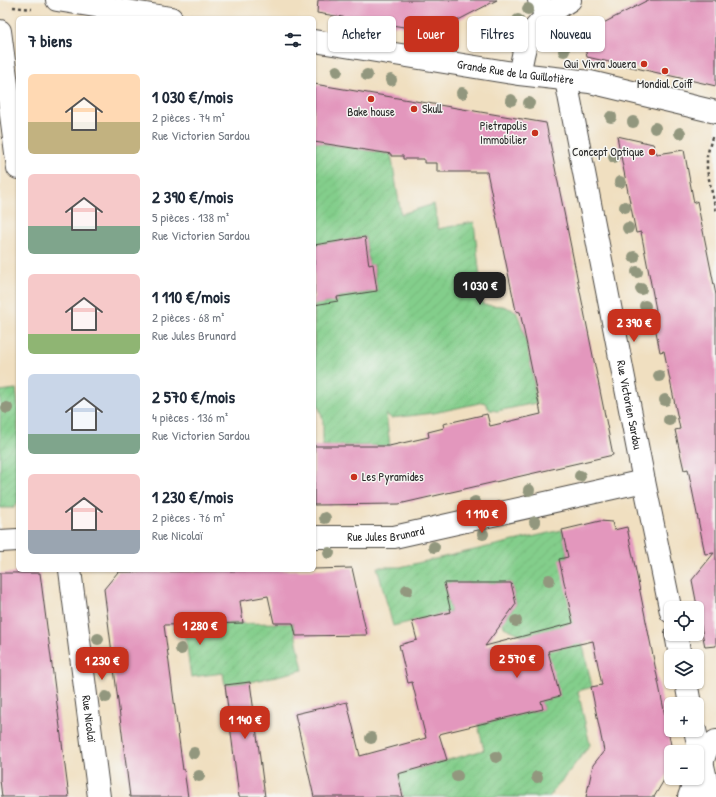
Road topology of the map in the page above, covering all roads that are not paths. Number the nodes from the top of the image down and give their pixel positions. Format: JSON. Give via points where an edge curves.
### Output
{"nodes":[{"id":1,"x":57,"y":0,"type":"edge"},
{"id":2,"x":570,"y":0,"type":"edge"},
{"id":3,"x":542,"y":8,"type":"edge"},
{"id":4,"x":158,"y":16,"type":"edge"},
{"id":5,"x":0,"y":31,"type":"edge"},
{"id":6,"x":316,"y":41,"type":"edge"},
{"id":7,"x":520,"y":74,"type":"junction"},
{"id":8,"x":566,"y":80,"type":"junction"},
{"id":9,"x":716,"y":112,"type":"edge"},
{"id":10,"x":16,"y":153,"type":"edge"},
{"id":11,"x":644,"y":481,"type":"junction"},
{"id":12,"x":316,"y":537,"type":"edge"},
{"id":13,"x":16,"y":540,"type":"edge"},
{"id":14,"x":0,"y":541,"type":"edge"},
{"id":15,"x":70,"y":572,"type":"edge"},
{"id":16,"x":669,"y":601,"type":"edge"},
{"id":17,"x":716,"y":741,"type":"edge"},
{"id":18,"x":704,"y":756,"type":"edge"},
{"id":19,"x":704,"y":784,"type":"edge"},
{"id":20,"x":693,"y":785,"type":"edge"},
{"id":21,"x":99,"y":797,"type":"edge"},
{"id":22,"x":689,"y":797,"type":"edge"},
{"id":23,"x":710,"y":797,"type":"edge"}],
"edges":[{"from":1,"to":4,"type":"street"},
{"from":2,"to":3,"type":"street"},
{"from":3,"to":7,"type":"street","via":[[535,28],[527,40]]},
{"from":5,"to":10,"type":"street"},
{"from":6,"to":7,"type":"street","name":"Grande Rue de la Guillotière"},
{"from":7,"to":8,"type":"street","name":"Grande Rue de la Guillotière"},
{"from":8,"to":9,"type":"street","name":"Grande Rue de la Guillotière","via":[[590,82]]},
{"from":8,"to":11,"type":"street","name":"Rue Victorien Sardou"},
{"from":11,"to":12,"type":"street","name":"Rue Jules Brunard","via":[[394,537]]},
{"from":11,"to":16,"type":"street","name":"Rue Victorien Sardou"},
{"from":13,"to":14,"type":"street"},
{"from":15,"to":21,"type":"street","name":"Rue Nicolaï"},
{"from":17,"to":18,"type":"street","via":[[707,748]]},
{"from":19,"to":23,"type":"street"},
{"from":20,"to":22,"type":"street"}]}
